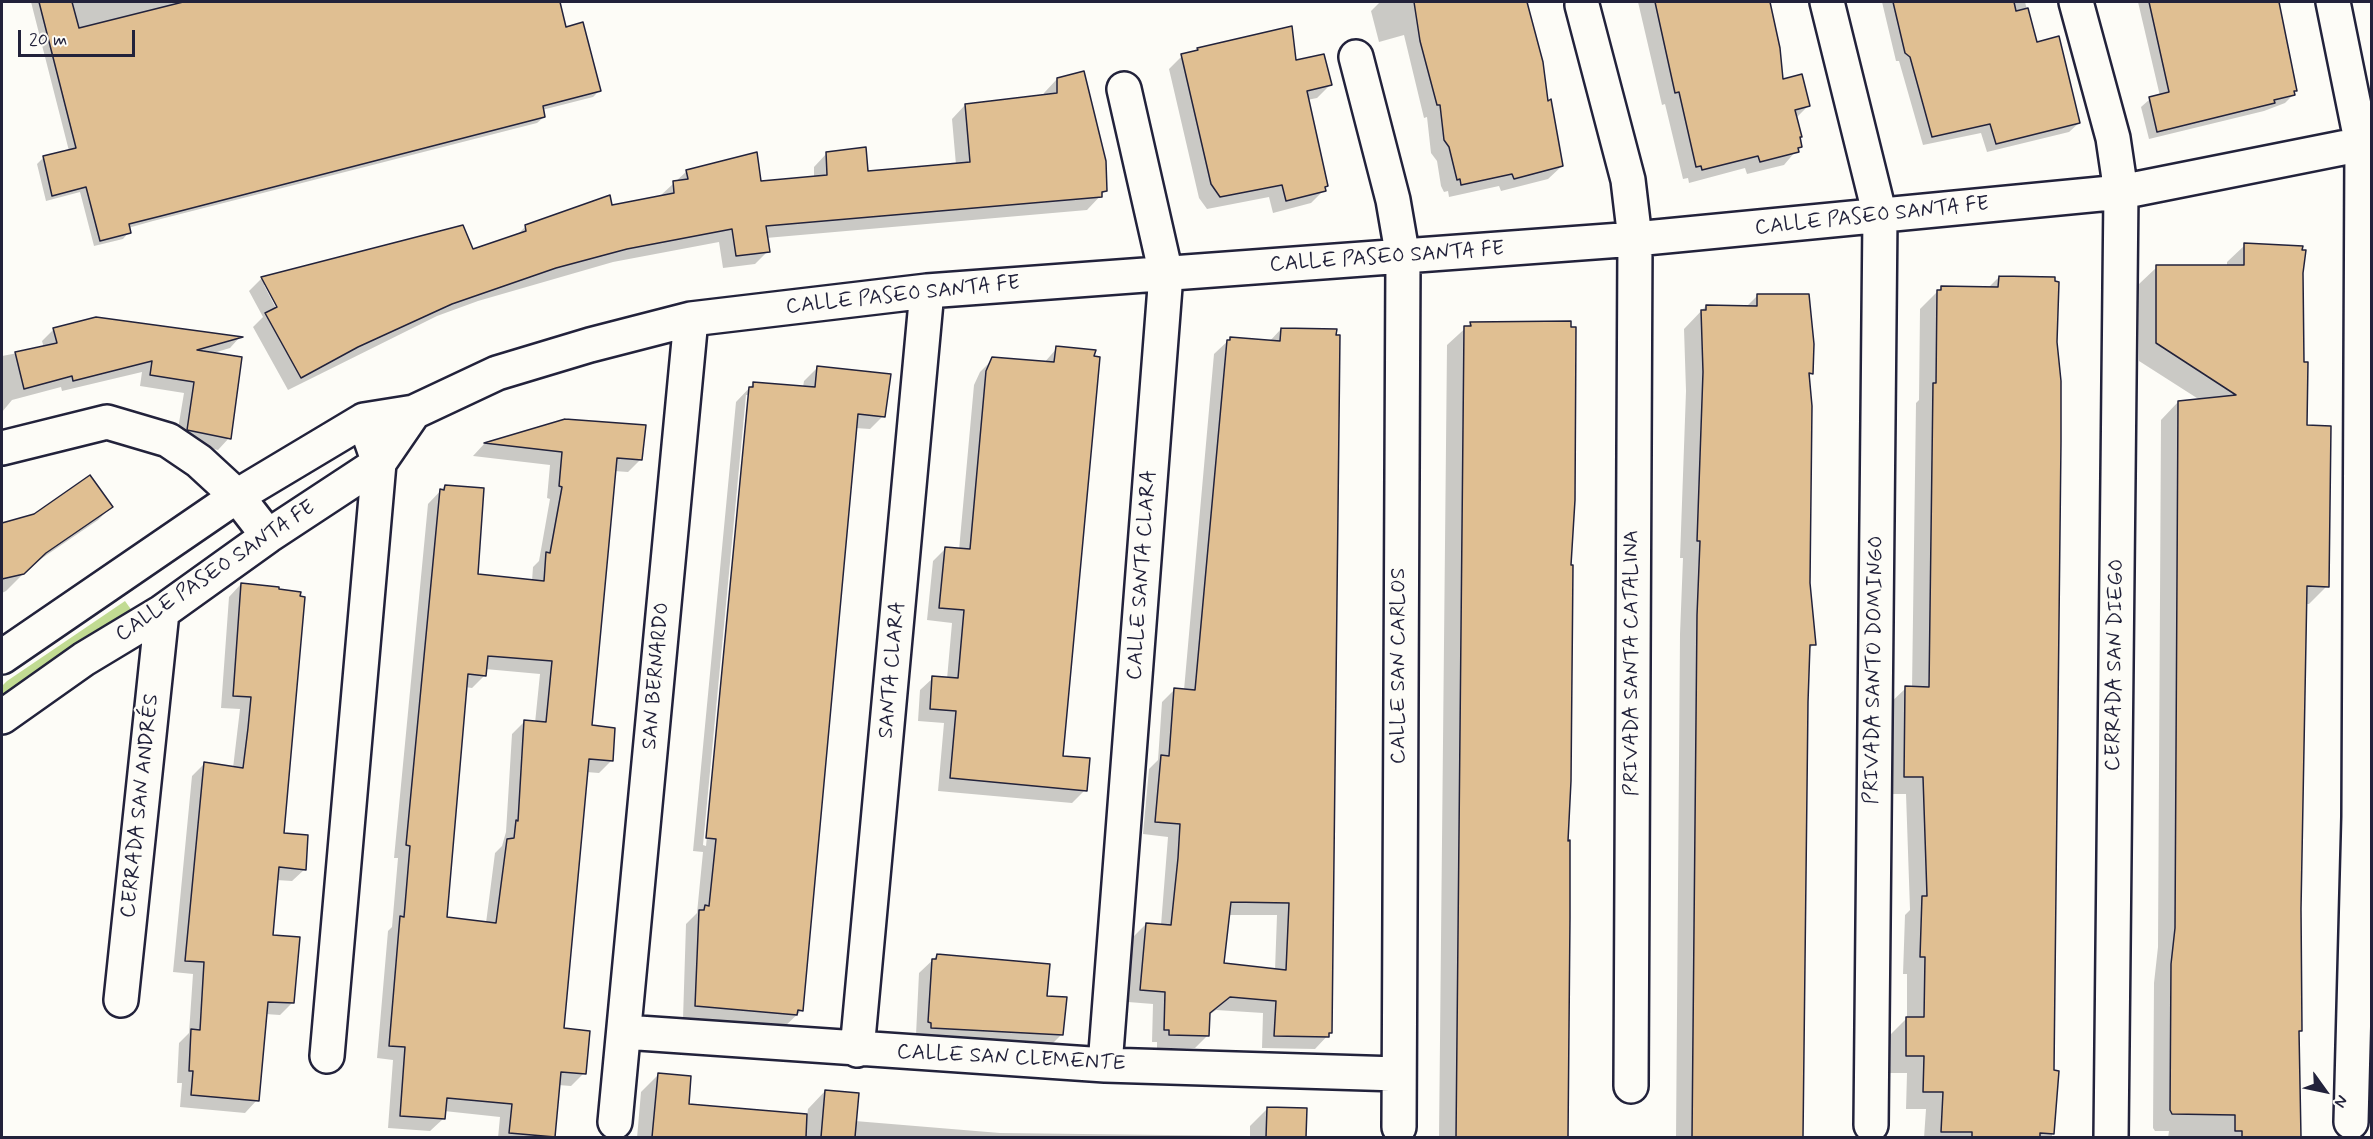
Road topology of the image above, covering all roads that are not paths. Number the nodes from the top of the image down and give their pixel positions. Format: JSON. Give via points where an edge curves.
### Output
{"nodes":[{"id":1,"x":1827,"y":2,"type":"edge"},
{"id":2,"x":2076,"y":2,"type":"edge"},
{"id":3,"x":2333,"y":2,"type":"edge"},
{"id":4,"x":1582,"y":6,"type":"dead end"},
{"id":5,"x":1356,"y":57,"type":"dead end"},
{"id":6,"x":1124,"y":89,"type":"dead end"},
{"id":7,"x":2367,"y":143,"type":"edge"},
{"id":8,"x":2121,"y":192,"type":"junction"},
{"id":9,"x":1880,"y":216,"type":"junction"},
{"id":10,"x":1635,"y":239,"type":"junction"},
{"id":11,"x":1403,"y":258,"type":"junction"},
{"id":12,"x":1166,"y":274,"type":"junction"},
{"id":13,"x":927,"y":291,"type":"junction"},
{"id":14,"x":691,"y":319,"type":"junction"},
{"id":15,"x":414,"y":412,"type":"junction"},
{"id":16,"x":364,"y":420,"type":"junction"},
{"id":17,"x":2,"y":448,"type":"edge"},
{"id":18,"x":379,"y":463,"type":"junction"},
{"id":19,"x":237,"y":496,"type":"junction"},
{"id":20,"x":268,"y":536,"type":"junction"},
{"id":21,"x":162,"y":612,"type":"junction"},
{"id":22,"x":2,"y":657,"type":"edge"},
{"id":23,"x":2,"y":717,"type":"edge"},
{"id":24,"x":2365,"y":815,"type":"edge"},
{"id":25,"x":121,"y":1000,"type":"dead end"},
{"id":26,"x":624,"y":1032,"type":"junction"},
{"id":27,"x":857,"y":1050,"type":"junction"},
{"id":28,"x":327,"y":1056,"type":"dead end"},
{"id":29,"x":1105,"y":1065,"type":"junction"},
{"id":30,"x":1398,"y":1074,"type":"junction"},
{"id":31,"x":1631,"y":1086,"type":"dead end"},
{"id":32,"x":615,"y":1122,"type":"dead end"},
{"id":33,"x":2351,"y":1122,"type":"dead end"},
{"id":34,"x":1870,"y":1125,"type":"dead end"},
{"id":35,"x":1399,"y":1127,"type":"dead end"},
{"id":36,"x":2111,"y":1137,"type":"edge"}],
"edges":[{"from":1,"to":9,"type":"street","name":"PRIVADA SANTO DOMINGO"},
{"from":2,"to":8,"type":"street","name":"CERRADA SAN DIEGO","via":[[2113,138]]},
{"from":3,"to":7,"type":"street"},
{"from":4,"to":10,"type":"street","name":"PRIVADA SANTA CATALINA","via":[[1628,180]]},
{"from":5,"to":11,"type":"street","name":"CALLE SAN CARLOS","via":[[1393,200]]},
{"from":6,"to":12,"type":"street","name":"CALLE SANTA CLARA"},
{"from":7,"to":8,"type":"street","name":"CALLE PASEO SANTA FE"},
{"from":7,"to":24,"type":"street"},
{"from":8,"to":9,"type":"street","name":"CALLE PASEO SANTA FE"},
{"from":8,"to":36,"type":"street","name":"CERRADA SAN DIEGO"},
{"from":9,"to":10,"type":"street","name":"CALLE PASEO SANTA FE"},
{"from":9,"to":34,"type":"street","name":"PRIVADA SANTO DOMINGO"},
{"from":10,"to":11,"type":"street","name":"CALLE PASEO SANTA FE"},
{"from":10,"to":31,"type":"street","name":"PRIVADA SANTA CATALINA"},
{"from":11,"to":12,"type":"street","name":"CALLE PASEO SANTA FE"},
{"from":11,"to":30,"type":"street","name":"CALLE SAN CARLOS"},
{"from":12,"to":13,"type":"street","name":"CALLE PASEO SANTA FE"},
{"from":12,"to":29,"type":"street","name":"CALLE SANTA CLARA"},
{"from":13,"to":14,"type":"street","name":"CALLE PASEO SANTA FE"},
{"from":13,"to":27,"type":"street","name":"SANTA CLARA"},
{"from":14,"to":15,"type":"street","name":"CALLE PASEO SANTA FE","via":[[497,373]]},
{"from":14,"to":26,"type":"street","name":"SAN BERNARDO"},
{"from":15,"to":16,"type":"street","name":"CALLE PASEO SANTA FE"},
{"from":15,"to":18,"type":"street","name":"CALLE PASEO SANTA FE"},
{"from":16,"to":18,"type":"street"},
{"from":16,"to":19,"type":"street","name":"CALLE PASEO SANTA FE"},
{"from":17,"to":19,"type":"street","via":[[107,422],[168,440],[199,461]]},
{"from":18,"to":20,"type":"street","name":"CALLE PASEO SANTA FE"},
{"from":18,"to":28,"type":"street"},
{"from":19,"to":20,"type":"street"},
{"from":19,"to":22,"type":"street","name":"CALLE PASEO SANTA FE"},
{"from":20,"to":21,"type":"street","name":"CALLE PASEO SANTA FE"},
{"from":21,"to":23,"type":"street","name":"CALLE PASEO SANTA FE","via":[[84,659]]},
{"from":21,"to":25,"type":"street","name":"CERRADA SAN ANDRÉS"},
{"from":24,"to":33,"type":"street"},
{"from":26,"to":27,"type":"street","name":"CALLE SAN CLEMENTE"},
{"from":26,"to":32,"type":"street","name":"SAN BERNARDO"},
{"from":27,"to":29,"type":"street","name":"CALLE SAN CLEMENTE"},
{"from":29,"to":30,"type":"street","name":"CALLE SAN CLEMENTE"},
{"from":30,"to":35,"type":"street","name":"CALLE SAN CARLOS"}]}
